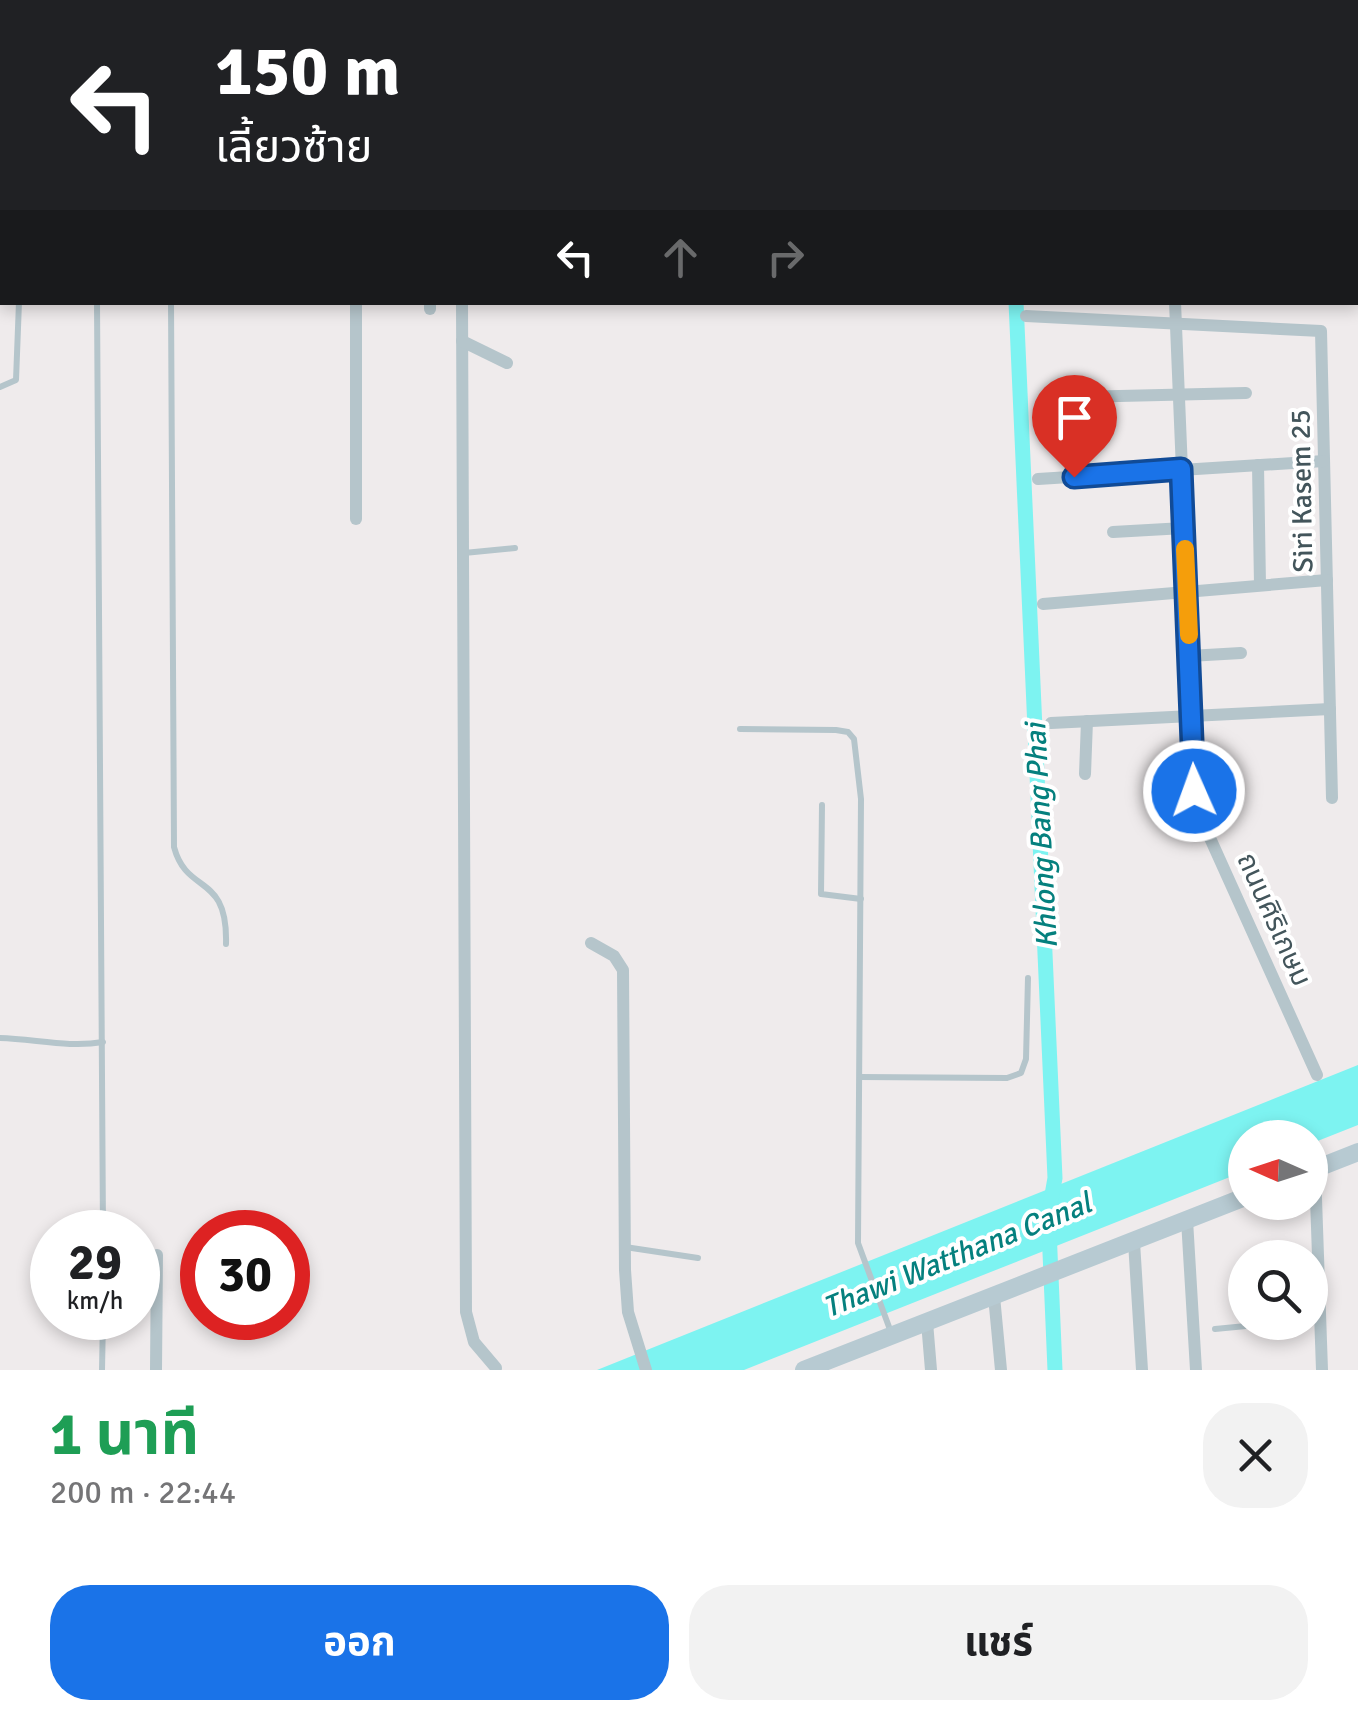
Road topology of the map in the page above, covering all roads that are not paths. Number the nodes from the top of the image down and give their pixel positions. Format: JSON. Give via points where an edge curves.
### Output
{"nodes":[{"id":1,"x":20,"y":305,"type":"edge"},
{"id":2,"x":97,"y":305,"type":"edge"},
{"id":3,"x":171,"y":305,"type":"edge"},
{"id":4,"x":356,"y":305,"type":"edge"},
{"id":5,"x":462,"y":305,"type":"edge"},
{"id":6,"x":1175,"y":305,"type":"edge"},
{"id":7,"x":1026,"y":316,"type":"dead end"},
{"id":8,"x":1175,"y":322,"type":"junction"},
{"id":9,"x":462,"y":341,"type":"junction"},
{"id":10,"x":506,"y":363,"type":"dead end"},
{"id":11,"x":0,"y":387,"type":"edge"},
{"id":12,"x":1178,"y":392,"type":"junction"},
{"id":13,"x":1246,"y":393,"type":"dead end"},
{"id":14,"x":1078,"y":397,"type":"dead end"},
{"id":15,"x":1324,"y":461,"type":"junction"},
{"id":16,"x":1258,"y":464,"type":"junction"},
{"id":17,"x":1181,"y":469,"type":"junction"},
{"id":18,"x":1038,"y":480,"type":"dead end"},
{"id":19,"x":356,"y":519,"type":"dead end"},
{"id":20,"x":1184,"y":528,"type":"junction"},
{"id":21,"x":1113,"y":532,"type":"dead end"},
{"id":22,"x":516,"y":548,"type":"dead end"},
{"id":23,"x":462,"y":553,"type":"junction"},
{"id":24,"x":1327,"y":580,"type":"junction"},
{"id":25,"x":1260,"y":585,"type":"junction"},
{"id":26,"x":1187,"y":592,"type":"junction"},
{"id":27,"x":1042,"y":604,"type":"dead end"},
{"id":28,"x":1241,"y":653,"type":"dead end"},
{"id":29,"x":1189,"y":656,"type":"junction"},
{"id":30,"x":1330,"y":709,"type":"junction"},
{"id":31,"x":1191,"y":717,"type":"junction"},
{"id":32,"x":1087,"y":721,"type":"junction"},
{"id":33,"x":1051,"y":723,"type":"dead end"},
{"id":34,"x":740,"y":729,"type":"dead end"},
{"id":35,"x":1085,"y":774,"type":"dead end"},
{"id":36,"x":1332,"y":798,"type":"dead end"},
{"id":37,"x":822,"y":805,"type":"dead end"},
{"id":38,"x":861,"y":899,"type":"junction"},
{"id":39,"x":591,"y":942,"type":"dead end"},
{"id":40,"x":226,"y":944,"type":"dead end"},
{"id":41,"x":1028,"y":978,"type":"dead end"},
{"id":42,"x":0,"y":1038,"type":"edge"},
{"id":43,"x":103,"y":1042,"type":"junction"},
{"id":44,"x":1317,"y":1075,"type":"dead end"},
{"id":45,"x":860,"y":1077,"type":"junction"},
{"id":46,"x":1358,"y":1152,"type":"edge"},
{"id":47,"x":1328,"y":1164,"type":"edge"},
{"id":48,"x":1228,"y":1204,"type":"edge"},
{"id":49,"x":103,"y":1210,"type":"edge"},
{"id":50,"x":1187,"y":1220,"type":"junction"},
{"id":51,"x":1134,"y":1242,"type":"junction"},
{"id":52,"x":624,"y":1248,"type":"junction"},
{"id":53,"x":698,"y":1258,"type":"dead end"},
{"id":54,"x":994,"y":1296,"type":"junction"},
{"id":55,"x":927,"y":1322,"type":"junction"},
{"id":56,"x":1228,"y":1328,"type":"edge"},
{"id":57,"x":1215,"y":1329,"type":"dead end"},
{"id":58,"x":892,"y":1336,"type":"junction"},
{"id":59,"x":102,"y":1340,"type":"edge"},
{"id":60,"x":157,"y":1340,"type":"edge"},
{"id":61,"x":1318,"y":1340,"type":"edge"},
{"id":62,"x":846,"y":1362,"type":"edge"},
{"id":63,"x":496,"y":1368,"type":"edge"},
{"id":64,"x":102,"y":1370,"type":"edge"},
{"id":65,"x":156,"y":1370,"type":"edge"},
{"id":66,"x":646,"y":1370,"type":"edge"},
{"id":67,"x":804,"y":1370,"type":"edge"},
{"id":68,"x":930,"y":1370,"type":"edge"},
{"id":69,"x":1001,"y":1370,"type":"edge"},
{"id":70,"x":1142,"y":1370,"type":"edge"},
{"id":71,"x":1196,"y":1370,"type":"edge"},
{"id":72,"x":1322,"y":1370,"type":"edge"}],
"edges":[{"from":1,"to":11,"type":"lane","via":[[16,380]]},
{"from":2,"to":43,"type":"lane"},
{"from":3,"to":40,"type":"lane","via":[[174,847],[222,904]]},
{"from":4,"to":19,"type":"street"},
{"from":5,"to":9,"type":"street"},
{"from":6,"to":8,"type":"street","name":"ถนนศิริเกษม"},
{"from":7,"to":8,"type":"street"},
{"from":8,"to":12,"type":"street","name":"ถนนศิริเกษม"},
{"from":8,"to":15,"type":"street","name":"Siri Kasem 25","via":[[1321,331]]},
{"from":9,"to":10,"type":"street"},
{"from":9,"to":23,"type":"street"},
{"from":12,"to":13,"type":"street"},
{"from":12,"to":14,"type":"street"},
{"from":12,"to":17,"type":"street","name":"ถนนศิริเกษม"},
{"from":15,"to":16,"type":"street"},
{"from":15,"to":24,"type":"street","name":"Siri Kasem 25"},
{"from":16,"to":17,"type":"street"},
{"from":16,"to":25,"type":"street"},
{"from":17,"to":18,"type":"street"},
{"from":17,"to":20,"type":"street","name":"ถนนศิริเกษม"},
{"from":20,"to":21,"type":"street"},
{"from":20,"to":26,"type":"street","name":"ถนนศิริเกษม"},
{"from":22,"to":23,"type":"lane"},
{"from":23,"to":63,"type":"street","via":[[466,1312],[474,1342]]},
{"from":24,"to":25,"type":"street"},
{"from":24,"to":30,"type":"street","name":"Siri Kasem 25"},
{"from":25,"to":26,"type":"street"},
{"from":26,"to":27,"type":"street"},
{"from":26,"to":29,"type":"street","name":"ถนนศิริเกษม"},
{"from":28,"to":29,"type":"street"},
{"from":29,"to":31,"type":"street","name":"ถนนศิริเกษม"},
{"from":30,"to":31,"type":"street"},
{"from":30,"to":36,"type":"street","name":"Siri Kasem 25"},
{"from":31,"to":32,"type":"street"},
{"from":31,"to":44,"type":"street","name":"ถนนศิริเกษม","via":[[1196,807]]},
{"from":32,"to":33,"type":"street"},
{"from":32,"to":35,"type":"street"},
{"from":34,"to":38,"type":"lane","via":[[852,734],[861,800]]},
{"from":37,"to":38,"type":"lane","via":[[821,894]]},
{"from":38,"to":45,"type":"lane"},
{"from":39,"to":52,"type":"street","via":[[623,970]]},
{"from":41,"to":45,"type":"lane","via":[[1020,1073]]},
{"from":42,"to":43,"type":"lane"},
{"from":43,"to":49,"type":"lane"},
{"from":45,"to":58,"type":"lane","via":[[858,1243]]},
{"from":46,"to":47,"type":"main road"},
{"from":48,"to":50,"type":"main road"},
{"from":50,"to":51,"type":"main road"},
{"from":50,"to":71,"type":"street"},
{"from":51,"to":54,"type":"main road"},
{"from":51,"to":70,"type":"street"},
{"from":52,"to":53,"type":"lane"},
{"from":52,"to":66,"type":"street","via":[[631,1327]]},
{"from":54,"to":55,"type":"main road"},
{"from":54,"to":69,"type":"street"},
{"from":55,"to":58,"type":"main road"},
{"from":55,"to":68,"type":"street"},
{"from":56,"to":57,"type":"lane"},
{"from":58,"to":62,"type":"main road"},
{"from":59,"to":64,"type":"lane"},
{"from":60,"to":65,"type":"street"},
{"from":61,"to":72,"type":"street"},
{"from":62,"to":67,"type":"main road"}]}
